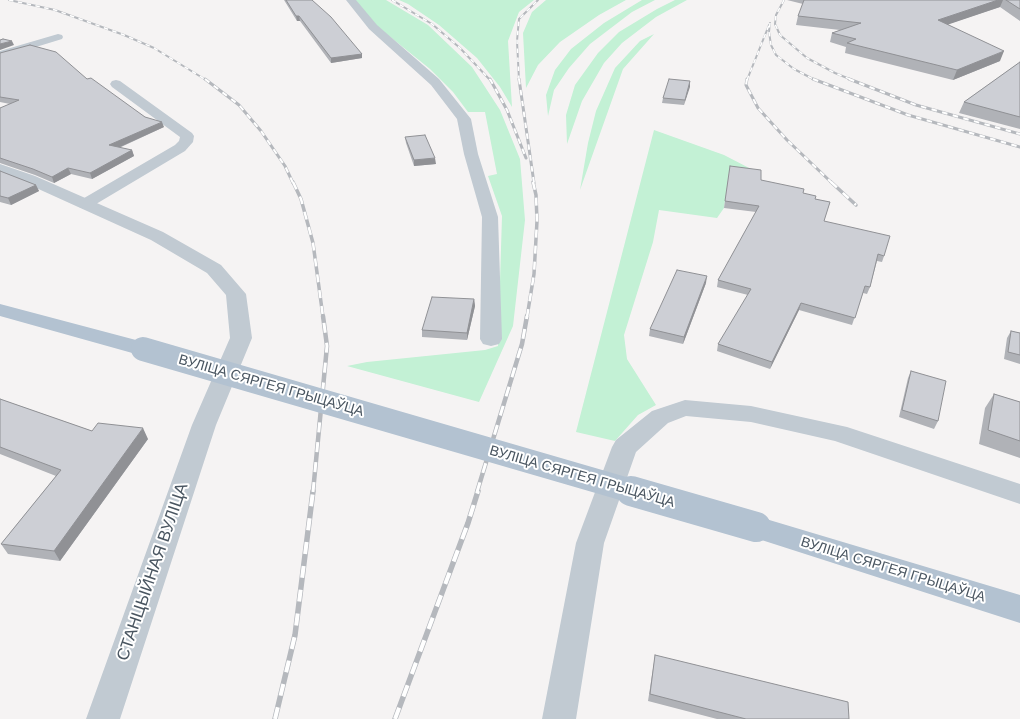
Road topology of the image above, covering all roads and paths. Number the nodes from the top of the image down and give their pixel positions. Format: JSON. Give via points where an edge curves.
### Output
{"nodes":[{"id":1,"x":351,"y":0,"type":"edge"},
{"id":2,"x":58,"y":37,"type":"dead end"},
{"id":3,"x":0,"y":55,"type":"edge"},
{"id":4,"x":116,"y":84,"type":"dead end"},
{"id":5,"x":0,"y":169,"type":"edge"},
{"id":6,"x":86,"y":204,"type":"junction"},
{"id":7,"x":0,"y":310,"type":"edge"},
{"id":8,"x":491,"y":339,"type":"dead end"},
{"id":9,"x":1020,"y":494,"type":"edge"},
{"id":10,"x":1020,"y":609,"type":"edge"},
{"id":11,"x":102,"y":719,"type":"edge"},
{"id":12,"x":559,"y":719,"type":"edge"}],
"edges":[{"from":1,"to":8,"type":"street","via":[[373,27],[435,82],[464,119],[471,154],[490,217]]},
{"from":2,"to":3,"type":"street"},
{"from":4,"to":6,"type":"street","via":[[187,136],[186,142]]},
{"from":5,"to":6,"type":"street","name":"СТАНЦЫЙНАЯ ВУЛІЦА"},
{"from":6,"to":11,"type":"street","name":"СТАНЦЫЙНАЯ ВУЛІЦА","via":[[157,236],[214,269],[236,294],[241,338],[204,425]]},
{"from":7,"to":10,"type":"main road","name":"ВУЛІЦА СЯРГЕЯ ГРЫЦАЎЦА","bridge":true,"via":[[756,527]]},
{"from":9,"to":12,"type":"street","via":[[838,433],[751,414],[685,408],[660,417],[625,447],[590,543]]}]}
